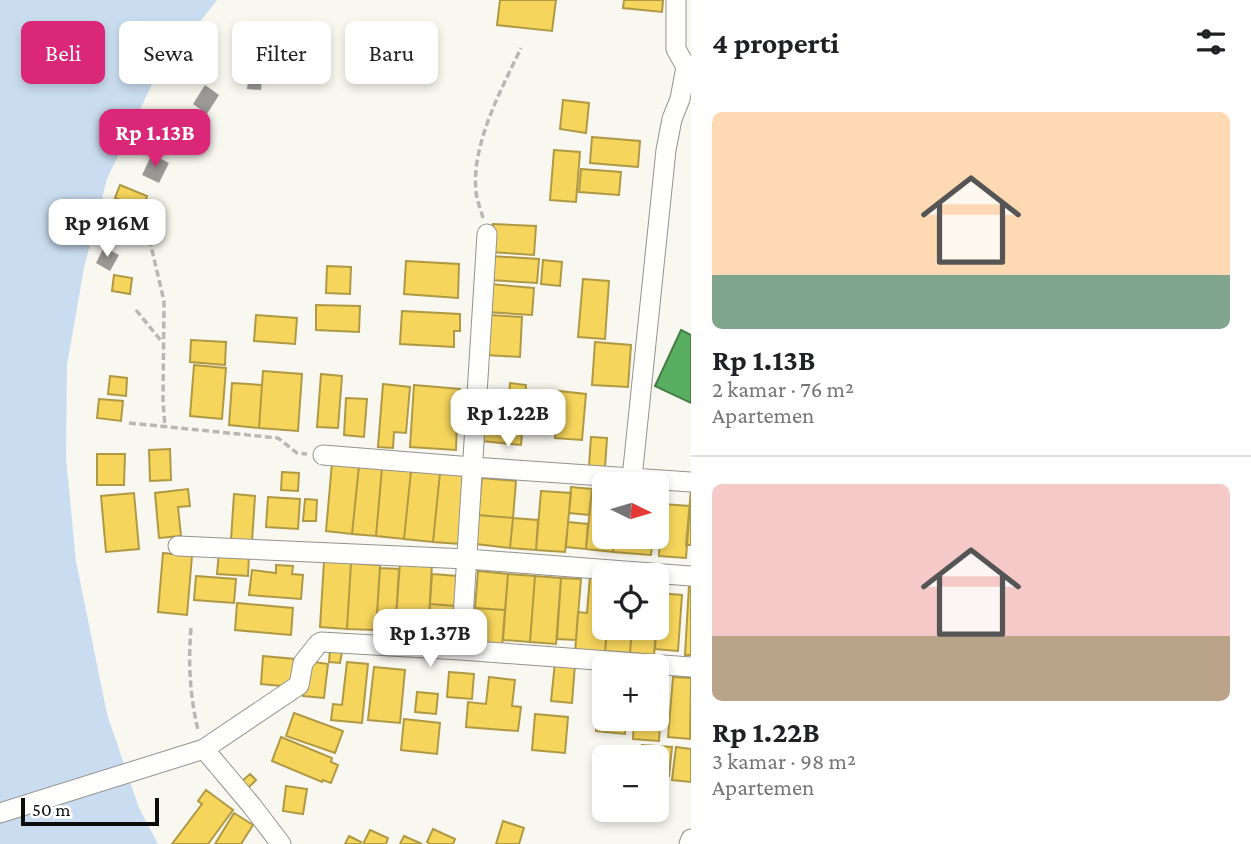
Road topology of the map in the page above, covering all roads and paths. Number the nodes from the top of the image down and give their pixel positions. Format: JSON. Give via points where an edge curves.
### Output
{"nodes":[{"id":1,"x":676,"y":0,"type":"edge"},
{"id":2,"x":521,"y":48,"type":"dead end"},
{"id":3,"x":148,"y":229,"type":"dead end"},
{"id":4,"x":487,"y":234,"type":"joint"},
{"id":5,"x":136,"y":310,"type":"dead end"},
{"id":6,"x":164,"y":343,"type":"junction"},
{"id":7,"x":129,"y":424,"type":"dead end"},
{"id":8,"x":166,"y":427,"type":"junction"},
{"id":9,"x":323,"y":455,"type":"joint"},
{"id":10,"x":472,"y":467,"type":"junction"},
{"id":11,"x":633,"y":472,"type":"edge"},
{"id":12,"x":592,"y":475,"type":"edge"},
{"id":13,"x":669,"y":481,"type":"edge"},
{"id":14,"x":691,"y":482,"type":"edge"},
{"id":15,"x":178,"y":547,"type":"dead end"},
{"id":16,"x":467,"y":559,"type":"junction"},
{"id":17,"x":691,"y":576,"type":"edge"},
{"id":18,"x":191,"y":628,"type":"dead end"},
{"id":19,"x":461,"y":650,"type":"junction"},
{"id":20,"x":691,"y":667,"type":"edge"},
{"id":21,"x":204,"y":749,"type":"junction"},
{"id":22,"x":0,"y":813,"type":"edge"},
{"id":23,"x":691,"y":839,"type":"edge"},
{"id":24,"x":281,"y":844,"type":"edge"},
{"id":25,"x":689,"y":844,"type":"edge"}],
"edges":[{"from":1,"to":11,"type":"street","via":[[677,48],[686,67],[666,150]]},
{"from":2,"to":4,"type":"path","via":[[485,133],[476,168]]},
{"from":3,"to":6,"type":"path","via":[[164,301]]},
{"from":4,"to":10,"type":"street"},
{"from":5,"to":6,"type":"path"},
{"from":6,"to":8,"type":"path"},
{"from":7,"to":8,"type":"path"},
{"from":8,"to":9,"type":"path","via":[[278,438],[297,453]]},
{"from":9,"to":10,"type":"street"},
{"from":10,"to":12,"type":"street"},
{"from":10,"to":16,"type":"street"},
{"from":13,"to":14,"type":"street"},
{"from":15,"to":16,"type":"street"},
{"from":16,"to":17,"type":"street"},
{"from":16,"to":19,"type":"street"},
{"from":18,"to":21,"type":"path","via":[[191,683]]},
{"from":19,"to":20,"type":"street"},
{"from":19,"to":21,"type":"street","via":[[321,642],[303,663],[299,685]]},
{"from":21,"to":22,"type":"street"},
{"from":21,"to":24,"type":"street"},
{"from":23,"to":25,"type":"street"}]}
